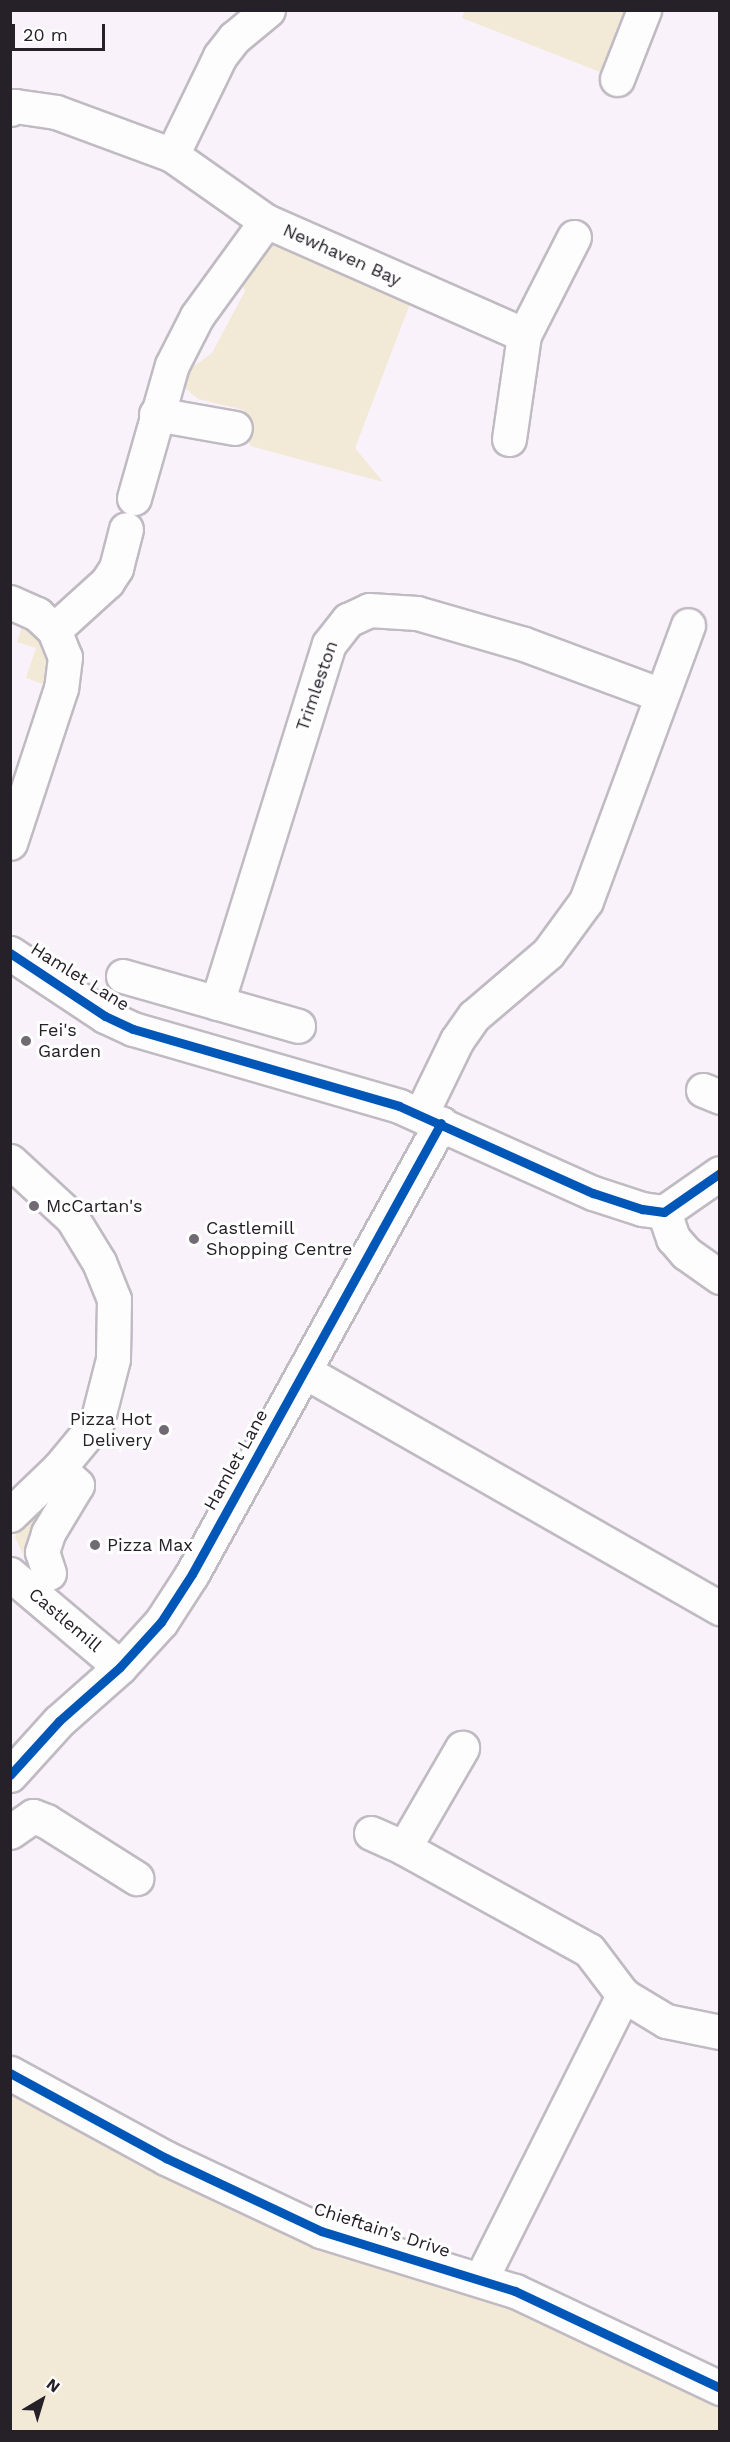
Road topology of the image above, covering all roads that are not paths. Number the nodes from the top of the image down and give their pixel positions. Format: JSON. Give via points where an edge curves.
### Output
{"nodes":[{"id":1,"x":268,"y":10,"type":"edge"},
{"id":2,"x":644,"y":10,"type":"edge"},
{"id":3,"x":617,"y":79,"type":"dead end"},
{"id":4,"x":10,"y":109,"type":"edge"},
{"id":5,"x":171,"y":154,"type":"junction"},
{"id":6,"x":266,"y":221,"type":"junction"},
{"id":7,"x":574,"y":237,"type":"dead end"},
{"id":8,"x":524,"y":335,"type":"junction"},
{"id":9,"x":156,"y":414,"type":"junction"},
{"id":10,"x":235,"y":428,"type":"dead end"},
{"id":11,"x":509,"y":439,"type":"dead end"},
{"id":12,"x":134,"y":498,"type":"dead end"},
{"id":13,"x":126,"y":529,"type":"dead end"},
{"id":14,"x":10,"y":602,"type":"edge"},
{"id":15,"x":688,"y":625,"type":"dead end"},
{"id":16,"x":54,"y":630,"type":"junction"},
{"id":17,"x":661,"y":695,"type":"junction"},
{"id":18,"x":10,"y":843,"type":"edge"},
{"id":19,"x":10,"y":953,"type":"edge"},
{"id":20,"x":123,"y":976,"type":"dead end"},
{"id":21,"x":217,"y":1003,"type":"junction"},
{"id":22,"x":298,"y":1026,"type":"dead end"},
{"id":23,"x":431,"y":1118,"type":"junction"},
{"id":24,"x":10,"y":1161,"type":"edge"},
{"id":25,"x":720,"y":1173,"type":"edge"},
{"id":26,"x":664,"y":1212,"type":"junction"},
{"id":27,"x":720,"y":1277,"type":"edge"},
{"id":28,"x":304,"y":1371,"type":"junction"},
{"id":29,"x":59,"y":1468,"type":"junction"},
{"id":30,"x":10,"y":1515,"type":"edge"},
{"id":31,"x":49,"y":1573,"type":"dead end"},
{"id":32,"x":10,"y":1574,"type":"edge"},
{"id":33,"x":720,"y":1608,"type":"edge"},
{"id":34,"x":120,"y":1667,"type":"junction"},
{"id":35,"x":462,"y":1748,"type":"dead end"},
{"id":36,"x":10,"y":1775,"type":"edge"},
{"id":37,"x":10,"y":1832,"type":"edge"},
{"id":38,"x":371,"y":1833,"type":"dead end"},
{"id":39,"x":404,"y":1848,"type":"junction"},
{"id":40,"x":136,"y":1878,"type":"dead end"},
{"id":41,"x":623,"y":1995,"type":"junction"},
{"id":42,"x":720,"y":2032,"type":"edge"},
{"id":43,"x":10,"y":2073,"type":"edge"},
{"id":44,"x":481,"y":2279,"type":"junction"},
{"id":45,"x":720,"y":2388,"type":"edge"}],
"edges":[{"from":1,"to":5,"type":"street","via":[[234,38],[220,56]]},
{"from":2,"to":3,"type":"street"},
{"from":4,"to":5,"type":"street","name":"Newhaven Bay","via":[[15,105],[56,112]]},
{"from":5,"to":6,"type":"street","name":"Newhaven Bay"},
{"from":6,"to":8,"type":"street","name":"Newhaven Bay"},
{"from":6,"to":9,"type":"street","via":[[197,316],[172,365]]},
{"from":7,"to":8,"type":"street"},
{"from":8,"to":11,"type":"street"},
{"from":9,"to":10,"type":"street"},
{"from":9,"to":12,"type":"street"},
{"from":13,"to":16,"type":"street","via":[[116,568],[107,582]]},
{"from":14,"to":16,"type":"street","via":[[37,614]]},
{"from":15,"to":17,"type":"street"},
{"from":16,"to":18,"type":"street","via":[[65,657],[61,688]]},
{"from":17,"to":21,"type":"street","name":"Trimleston","via":[[524,644],[417,613],[369,610],[348,620],[329,644]]},
{"from":17,"to":23,"type":"street","via":[[586,901],[548,953],[474,1016],[452,1050]]},
{"from":19,"to":23,"type":"street","name":"Hamlet Lane","via":[[105,1016],[133,1029]]},
{"from":20,"to":21,"type":"street"},
{"from":21,"to":22,"type":"street"},
{"from":23,"to":26,"type":"street","name":"Hamlet Lane","via":[[593,1192],[642,1209]]},
{"from":23,"to":28,"type":"street","name":"Hamlet Lane"},
{"from":24,"to":29,"type":"street","via":[[72,1218],[99,1262],[114,1299],[113,1359],[97,1422]]},
{"from":25,"to":26,"type":"street"},
{"from":26,"to":27,"type":"street","via":[[673,1238],[686,1253]]},
{"from":28,"to":33,"type":"street"},
{"from":28,"to":34,"type":"street","name":"Hamlet Lane","via":[[192,1574],[161,1622]]},
{"from":29,"to":30,"type":"street"},
{"from":29,"to":31,"type":"street","via":[[76,1485],[48,1533],[42,1552]]},
{"from":32,"to":34,"type":"street","name":"Castlemill"},
{"from":34,"to":36,"type":"street","name":"Hamlet Lane","via":[[58,1721]]},
{"from":35,"to":39,"type":"street"},
{"from":37,"to":40,"type":"street","via":[[33,1816]]},
{"from":38,"to":39,"type":"street"},
{"from":39,"to":41,"type":"street","via":[[589,1950]]},
{"from":41,"to":42,"type":"street","via":[[666,2021]]},
{"from":41,"to":44,"type":"street"},
{"from":43,"to":44,"type":"street","name":"Chieftain's Drive","via":[[166,2157],[321,2231]]},
{"from":44,"to":45,"type":"street","name":"Chieftain's Drive","via":[[515,2291]]}]}
